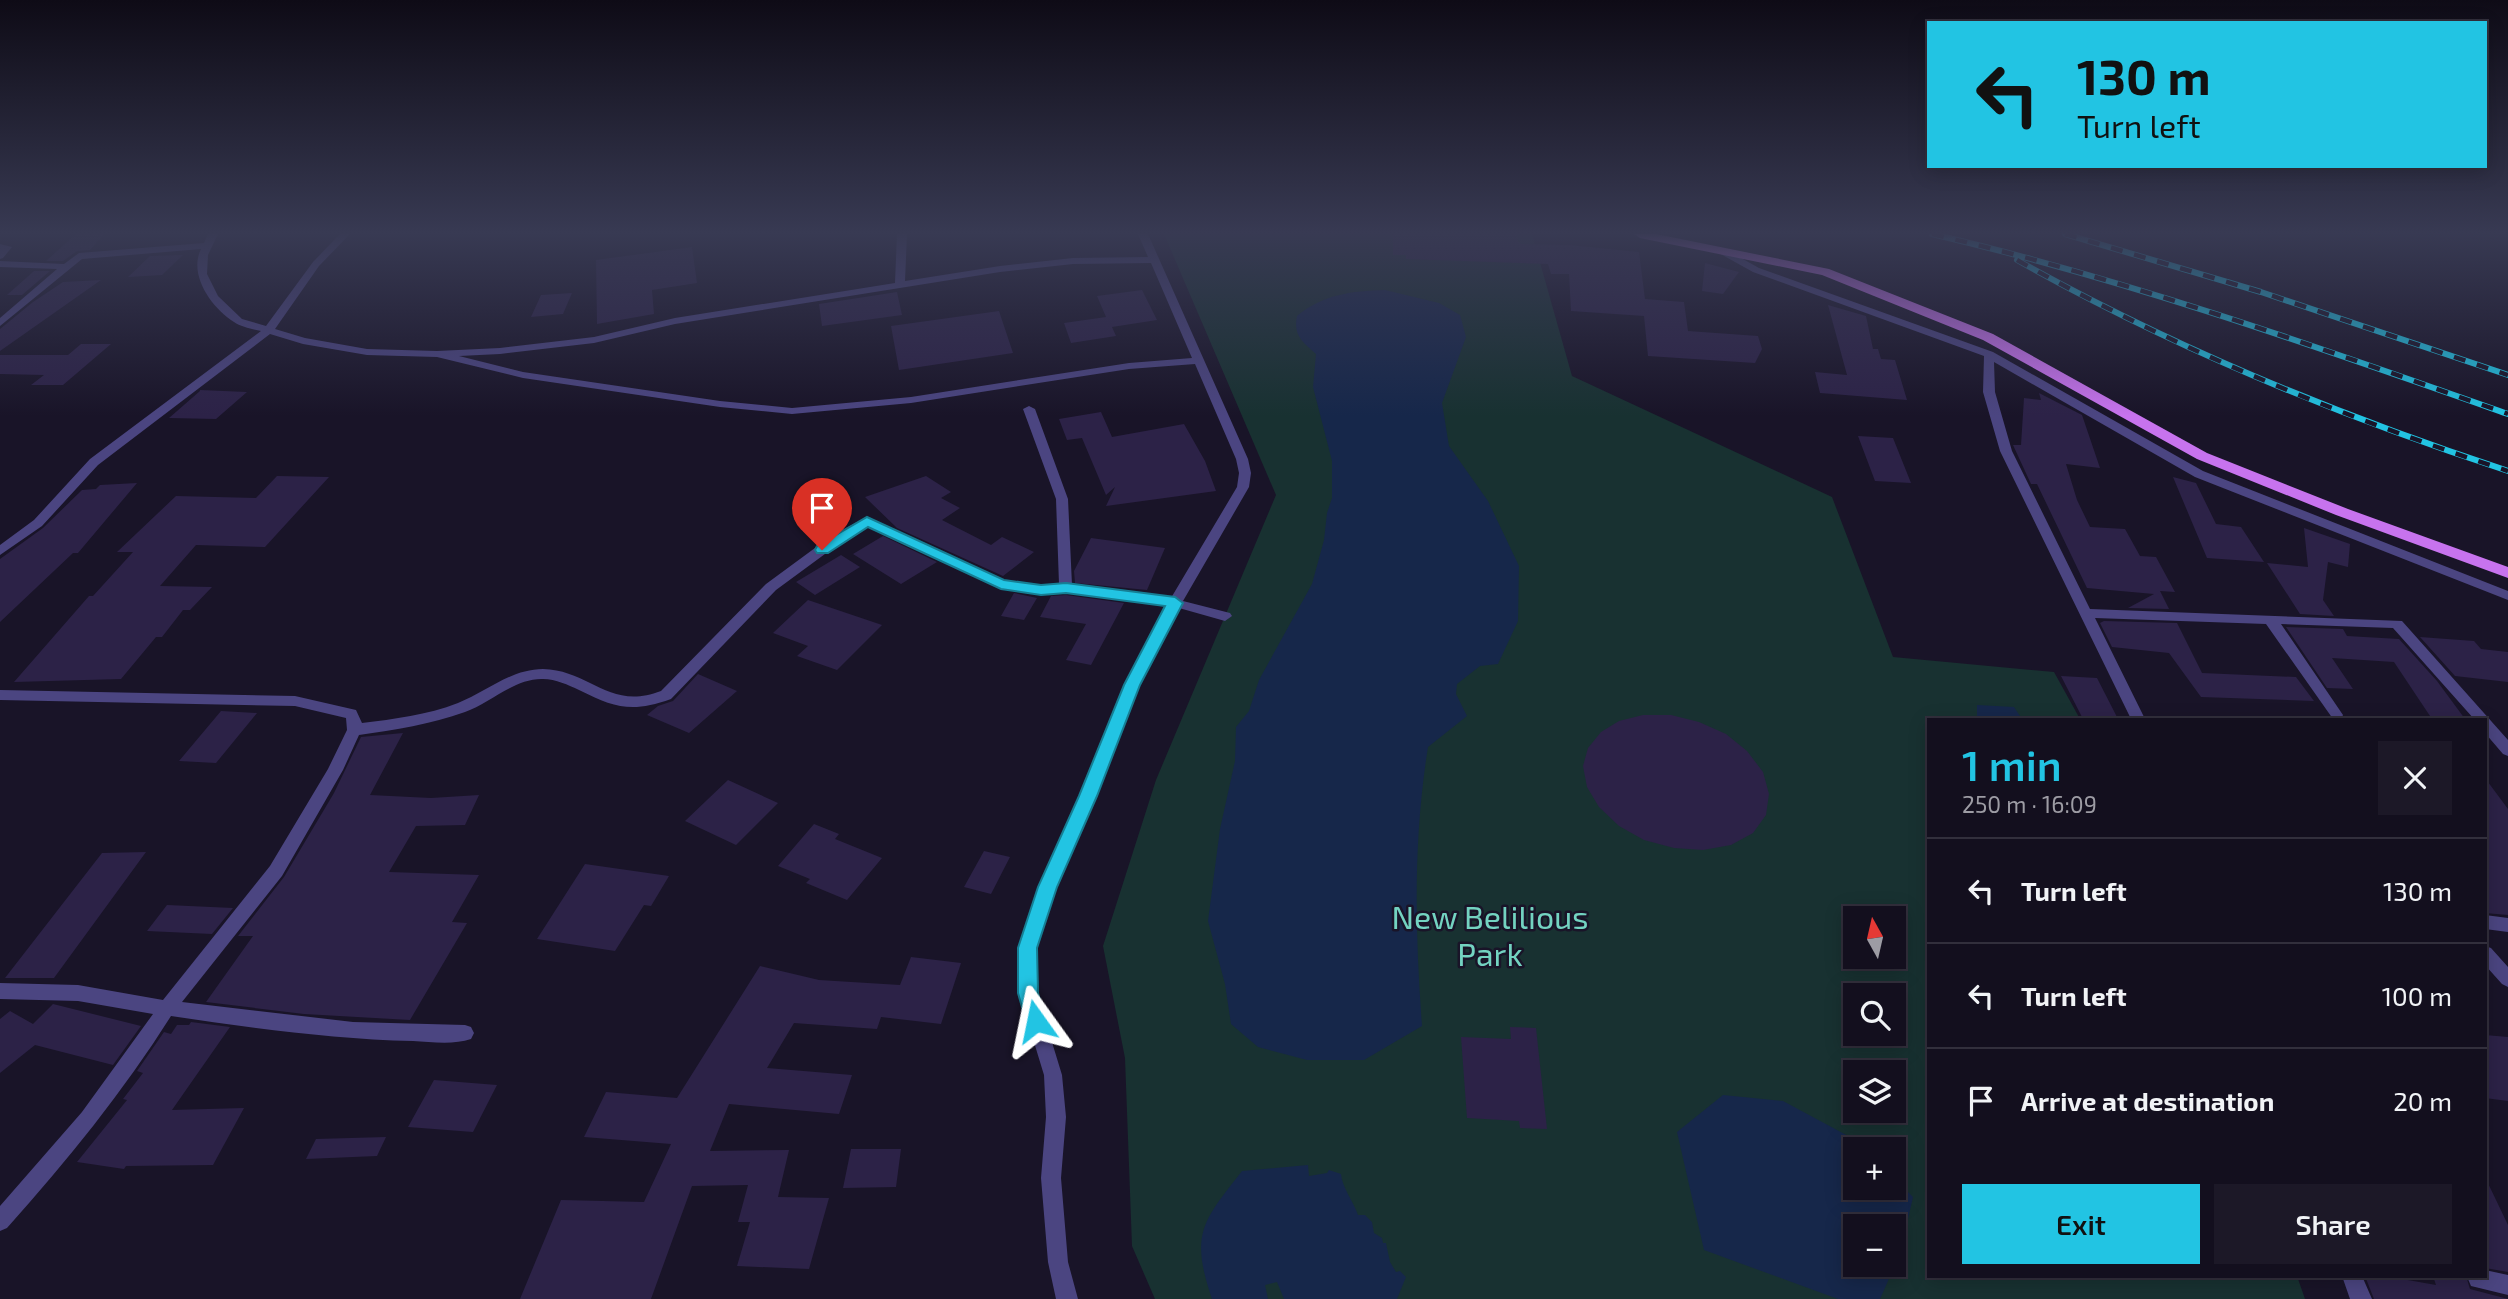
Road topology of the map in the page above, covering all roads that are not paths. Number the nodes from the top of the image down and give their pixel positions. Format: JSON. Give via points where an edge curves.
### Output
{"nodes":[{"id":1,"x":34,"y":295,"type":"edge"},
{"id":2,"x":213,"y":295,"type":"edge"},
{"id":3,"x":294,"y":295,"type":"edge"},
{"id":4,"x":835,"y":295,"type":"edge"},
{"id":5,"x":1170,"y":295,"type":"edge"},
{"id":6,"x":1824,"y":295,"type":"edge"},
{"id":7,"x":1882,"y":295,"type":"edge"},
{"id":8,"x":0,"y":323,"type":"edge"},
{"id":9,"x":268,"y":331,"type":"junction"},
{"id":10,"x":437,"y":354,"type":"junction"},
{"id":11,"x":1989,"y":354,"type":"junction"},
{"id":12,"x":1198,"y":361,"type":"junction"},
{"id":13,"x":1029,"y":409,"type":"dead end"},
{"id":14,"x":0,"y":551,"type":"edge"},
{"id":15,"x":2508,"y":573,"type":"edge"},
{"id":16,"x":1066,"y":588,"type":"junction"},
{"id":17,"x":2508,"y":596,"type":"edge"},
{"id":18,"x":1175,"y":603,"type":"junction"},
{"id":19,"x":2088,"y":613,"type":"junction"},
{"id":20,"x":1225,"y":616,"type":"dead end"},
{"id":21,"x":2272,"y":622,"type":"junction"},
{"id":22,"x":0,"y":695,"type":"edge"},
{"id":23,"x":2336,"y":715,"type":"dead end"},
{"id":24,"x":2138,"y":718,"type":"edge"},
{"id":25,"x":2481,"y":718,"type":"edge"},
{"id":26,"x":2487,"y":725,"type":"edge"},
{"id":27,"x":354,"y":730,"type":"junction"},
{"id":28,"x":2508,"y":750,"type":"edge"},
{"id":29,"x":2487,"y":922,"type":"edge"},
{"id":30,"x":2508,"y":925,"type":"edge"},
{"id":31,"x":2487,"y":955,"type":"edge"},
{"id":32,"x":2508,"y":979,"type":"edge"},
{"id":33,"x":0,"y":991,"type":"edge"},
{"id":34,"x":167,"y":1008,"type":"junction"},
{"id":35,"x":465,"y":1033,"type":"dead end"},
{"id":36,"x":0,"y":1221,"type":"edge"},
{"id":37,"x":2353,"y":1278,"type":"edge"},
{"id":38,"x":2479,"y":1279,"type":"dead end"},
{"id":39,"x":2508,"y":1285,"type":"edge"},
{"id":40,"x":1067,"y":1299,"type":"edge"},
{"id":41,"x":2361,"y":1299,"type":"edge"}],
"edges":[{"from":1,"to":8,"type":"street"},
{"from":2,"to":9,"type":"street","via":[[238,321]]},
{"from":3,"to":9,"type":"street"},
{"from":4,"to":10,"type":"street","via":[[675,321],[594,340]]},
{"from":5,"to":12,"type":"street"},
{"from":6,"to":11,"type":"street"},
{"from":7,"to":15,"type":"main road","via":[[1988,337],[2202,456]]},
{"from":9,"to":10,"type":"street","via":[[366,352]]},
{"from":9,"to":14,"type":"street","via":[[94,462],[39,522]]},
{"from":10,"to":12,"type":"street","via":[[559,380],[792,411],[911,401],[1129,366]]},
{"from":11,"to":17,"type":"street","via":[[2199,474]]},
{"from":11,"to":19,"type":"street","via":[[1989,392],[2002,441]]},
{"from":12,"to":18,"type":"street","via":[[1245,473],[1243,486]]},
{"from":13,"to":16,"type":"street","via":[[1062,499]]},
{"from":16,"to":18,"type":"street"},
{"from":16,"to":27,"type":"street","via":[[1041,590],[1001,584],[867,521],[771,587],[666,695],[649,704],[620,702],[541,674],[461,708]]},
{"from":18,"to":20,"type":"street"},
{"from":18,"to":40,"type":"street","via":[[1132,685],[1047,887],[1027,948],[1028,993],[1053,1076],[1056,1117],[1051,1178],[1058,1262]]},
{"from":19,"to":21,"type":"street"},
{"from":19,"to":24,"type":"street"},
{"from":21,"to":23,"type":"street"},
{"from":21,"to":25,"type":"street","via":[[2397,624]]},
{"from":22,"to":27,"type":"street","via":[[295,701],[351,715]]},
{"from":26,"to":28,"type":"street"},
{"from":27,"to":34,"type":"street","via":[[276,871]]},
{"from":29,"to":30,"type":"street"},
{"from":31,"to":32,"type":"street"},
{"from":33,"to":34,"type":"street","via":[[78,993]]},
{"from":34,"to":35,"type":"street","via":[[315,1028],[416,1035]]},
{"from":34,"to":36,"type":"street","via":[[74,1140]]},
{"from":37,"to":41,"type":"street"},
{"from":38,"to":39,"type":"street"}]}
